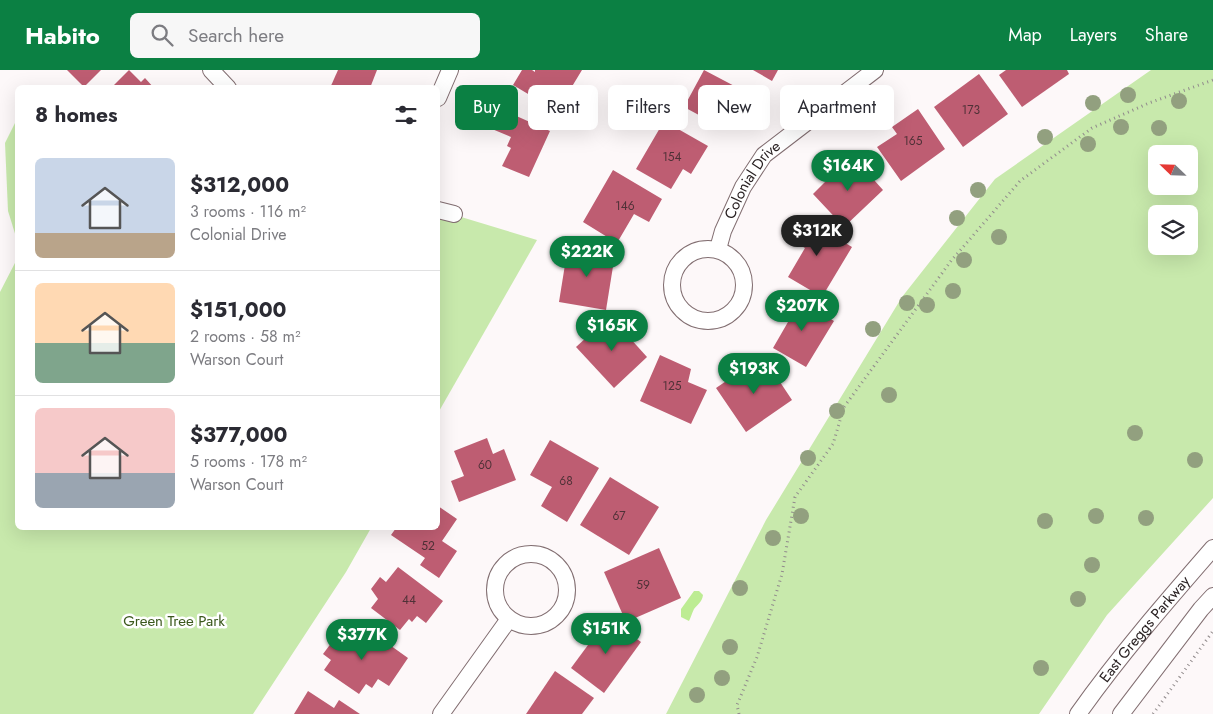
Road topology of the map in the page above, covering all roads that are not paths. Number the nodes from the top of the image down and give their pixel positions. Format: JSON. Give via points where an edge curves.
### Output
{"nodes":[{"id":1,"x":211,"y":70,"type":"edge"},
{"id":2,"x":450,"y":70,"type":"edge"},
{"id":3,"x":875,"y":70,"type":"edge"},
{"id":4,"x":225,"y":85,"type":"edge"},
{"id":5,"x":440,"y":93,"type":"edge"},
{"id":6,"x":440,"y":210,"type":"edge"},
{"id":7,"x":454,"y":214,"type":"dead end"},
{"id":8,"x":718,"y":249,"type":"junction"},
{"id":9,"x":1213,"y":548,"type":"edge"},
{"id":10,"x":1213,"y":596,"type":"edge"},
{"id":11,"x":509,"y":619,"type":"junction"},
{"id":12,"x":441,"y":714,"type":"edge"},
{"id":13,"x":1078,"y":714,"type":"edge"},
{"id":14,"x":1121,"y":714,"type":"edge"}],
"edges":[{"from":1,"to":4,"type":"street"},
{"from":2,"to":5,"type":"street"},
{"from":3,"to":8,"type":"street","name":"Colonial Drive","via":[[764,155],[743,187]]},
{"from":6,"to":7,"type":"street"},
{"from":8,"to":8,"type":"street","via":[[706,248],[684,257],[673,277],[675,300],[681,309],[701,321],[726,317],[742,299],[745,287],[738,263]]},
{"from":9,"to":13,"type":"street","name":"East Greggs Parkway","via":[[1105,675]]},
{"from":10,"to":14,"type":"street","name":"East Greggs Parkway"},
{"from":11,"to":11,"type":"street","via":[[526,627],[539,626],[559,614],[567,591],[560,569],[551,560],[541,555],[523,555],[507,563],[499,572],[494,596],[498,607]]},
{"from":11,"to":12,"type":"street"}]}
